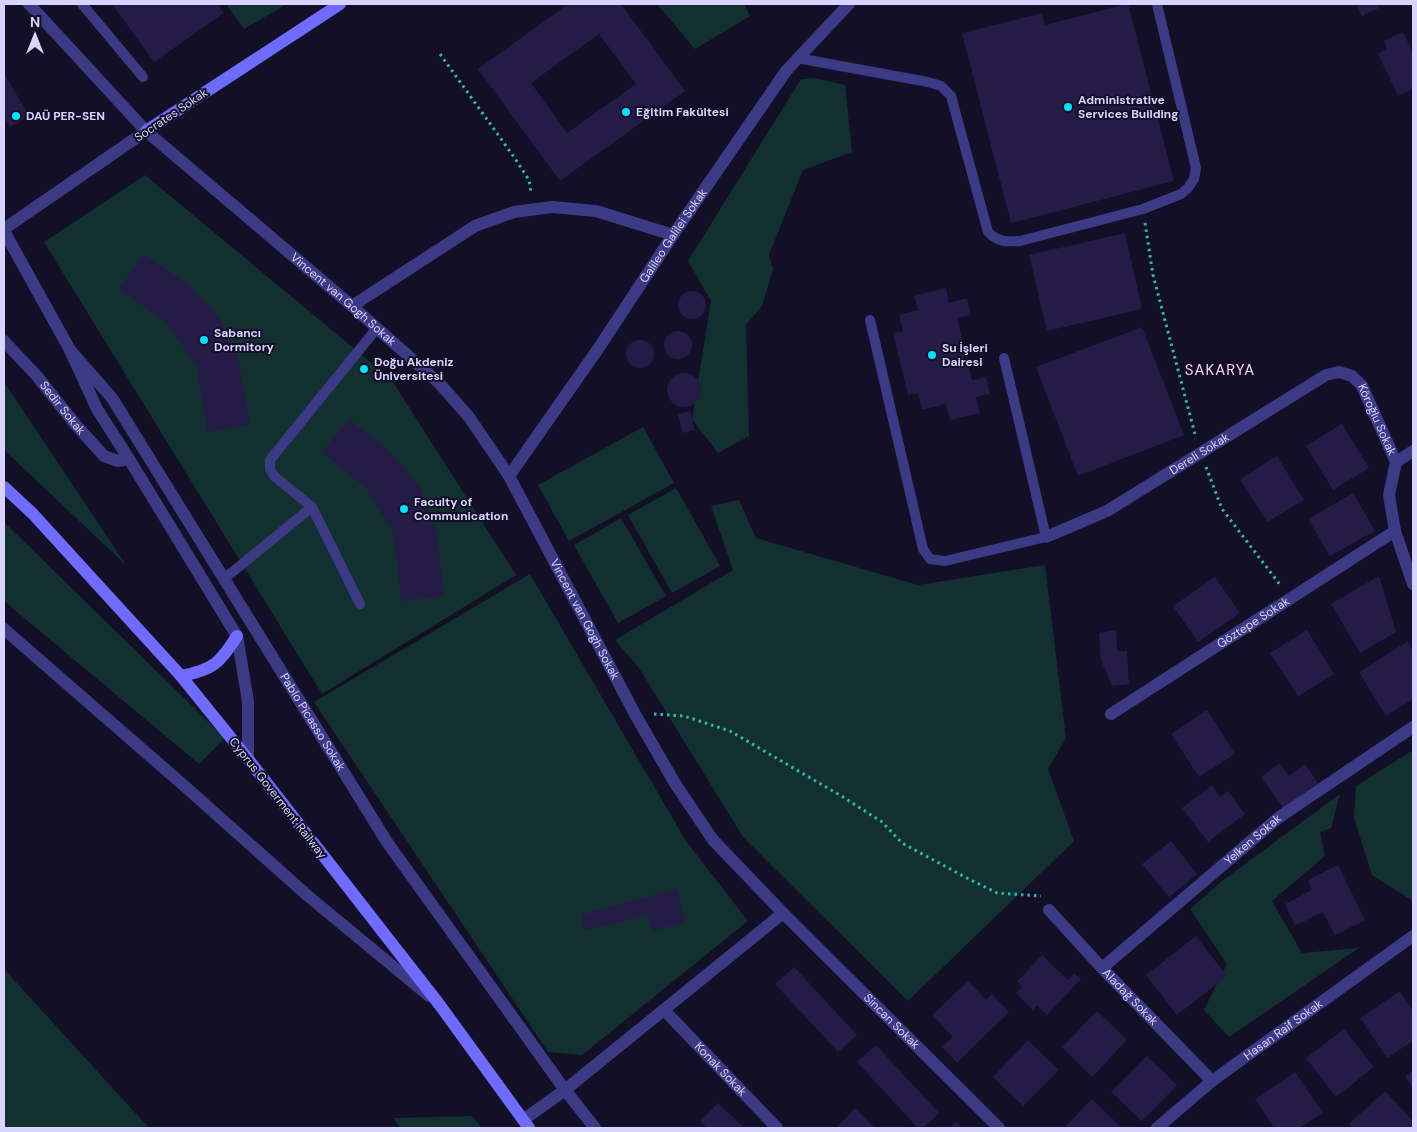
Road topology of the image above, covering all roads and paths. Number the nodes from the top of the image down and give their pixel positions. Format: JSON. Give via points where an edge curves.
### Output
{"nodes":[{"id":1,"x":29,"y":4,"type":"edge"},
{"id":2,"x":82,"y":4,"type":"edge"},
{"id":3,"x":340,"y":4,"type":"edge"},
{"id":4,"x":848,"y":4,"type":"edge"},
{"id":5,"x":1157,"y":4,"type":"edge"},
{"id":6,"x":440,"y":54,"type":"dead end"},
{"id":7,"x":797,"y":58,"type":"junction"},
{"id":8,"x":143,"y":77,"type":"dead end"},
{"id":9,"x":146,"y":131,"type":"junction"},
{"id":10,"x":534,"y":208,"type":"junction"},
{"id":11,"x":1143,"y":209,"type":"junction"},
{"id":12,"x":4,"y":230,"type":"edge"},
{"id":13,"x":673,"y":235,"type":"junction"},
{"id":14,"x":352,"y":306,"type":"junction"},
{"id":15,"x":870,"y":320,"type":"dead end"},
{"id":16,"x":376,"y":328,"type":"junction"},
{"id":17,"x":4,"y":341,"type":"edge"},
{"id":18,"x":70,"y":350,"type":"junction"},
{"id":19,"x":1004,"y":358,"type":"dead end"},
{"id":20,"x":1352,"y":376,"type":"joint"},
{"id":21,"x":1413,"y":451,"type":"edge"},
{"id":22,"x":1200,"y":453,"type":"junction"},
{"id":23,"x":129,"y":458,"type":"junction"},
{"id":24,"x":1396,"y":462,"type":"junction"},
{"id":25,"x":509,"y":476,"type":"junction"},
{"id":26,"x":4,"y":487,"type":"edge"},
{"id":27,"x":312,"y":507,"type":"junction"},
{"id":28,"x":1395,"y":531,"type":"junction"},
{"id":29,"x":1046,"y":537,"type":"junction"},
{"id":30,"x":225,"y":578,"type":"junction"},
{"id":31,"x":1413,"y":584,"type":"edge"},
{"id":32,"x":1291,"y":598,"type":"junction"},
{"id":33,"x":360,"y":604,"type":"dead end"},
{"id":34,"x":4,"y":629,"type":"edge"},
{"id":35,"x":237,"y":636,"type":"junction"},
{"id":36,"x":181,"y":676,"type":"junction"},
{"id":37,"x":1111,"y":714,"type":"dead end"},
{"id":38,"x":636,"y":716,"type":"junction"},
{"id":39,"x":1413,"y":727,"type":"edge"},
{"id":40,"x":248,"y":759,"type":"junction"},
{"id":41,"x":1047,"y":897,"type":"dead end"},
{"id":42,"x":1049,"y":910,"type":"dead end"},
{"id":43,"x":783,"y":913,"type":"junction"},
{"id":44,"x":1413,"y":936,"type":"edge"},
{"id":45,"x":1102,"y":968,"type":"junction"},
{"id":46,"x":439,"y":1004,"type":"junction"},
{"id":47,"x":664,"y":1010,"type":"junction"},
{"id":48,"x":1212,"y":1081,"type":"junction"},
{"id":49,"x":565,"y":1090,"type":"junction"},
{"id":50,"x":526,"y":1124,"type":"edge"},
{"id":51,"x":595,"y":1128,"type":"edge"},
{"id":52,"x":777,"y":1128,"type":"edge"},
{"id":53,"x":999,"y":1128,"type":"edge"},
{"id":54,"x":1157,"y":1128,"type":"edge"}],
"edges":[{"from":1,"to":9,"type":"street","name":"Vincent van Gogh Sokak"},
{"from":2,"to":8,"type":"lane"},
{"from":3,"to":9,"type":"main road","name":"Socrates Sokak"},
{"from":4,"to":7,"type":"street","name":"Galileo Galilei Sokak"},
{"from":5,"to":11,"type":"lane","via":[[1196,168],[1194,179],[1181,194]]},
{"from":6,"to":10,"type":"path","via":[[514,156],[528,180]]},
{"from":7,"to":11,"type":"lane","via":[[941,86],[951,96],[988,232],[995,239],[1020,241]]},
{"from":7,"to":13,"type":"street","name":"Galileo Galilei Sokak"},
{"from":9,"to":12,"type":"street","name":"Socrates Sokak"},
{"from":9,"to":14,"type":"street","name":"Vincent van Gogh Sokak"},
{"from":10,"to":13,"type":"street","via":[[596,211]]},
{"from":10,"to":14,"type":"street","via":[[475,226]]},
{"from":11,"to":22,"type":"path","via":[[1153,275]]},
{"from":12,"to":18,"type":"street","name":"Pablo Picasso Sokak"},
{"from":13,"to":25,"type":"street","name":"Galileo Galilei Sokak"},
{"from":14,"to":16,"type":"street","name":"Vincent van Gogh Sokak"},
{"from":15,"to":29,"type":"lane","via":[[923,549],[930,559],[945,561]]},
{"from":16,"to":25,"type":"street","name":"Vincent van Gogh Sokak","via":[[439,383],[469,416]]},
{"from":16,"to":27,"type":"lane","via":[[270,460],[274,476]]},
{"from":17,"to":23,"type":"street","name":"Sedir Sokak","via":[[104,456],[118,461]]},
{"from":18,"to":23,"type":"street","name":"Pablo Picasso Sokak","via":[[97,409]]},
{"from":18,"to":30,"type":"street","name":"Pablo Picasso Sokak","via":[[112,398]]},
{"from":19,"to":29,"type":"lane"},
{"from":20,"to":22,"type":"street","name":"Dereli Sokak","via":[[1339,372],[1326,375]]},
{"from":20,"to":24,"type":"street","name":"Köroğlu Sokak","via":[[1362,386]]},
{"from":21,"to":24,"type":"street"},
{"from":22,"to":29,"type":"street","name":"Dereli Sokak","via":[[1107,511]]},
{"from":22,"to":32,"type":"path","via":[[1222,509]]},
{"from":23,"to":35,"type":"street","name":"Pablo Picasso Sokak"},
{"from":24,"to":28,"type":"street","name":"Köroğlu Sokak","via":[[1389,495]]},
{"from":25,"to":38,"type":"street","name":"Vincent van Gogh Sokak"},
{"from":26,"to":36,"type":"main road","name":"Cyprus Goverment Railway","via":[[33,514]]},
{"from":27,"to":30,"type":"lane"},
{"from":27,"to":33,"type":"lane"},
{"from":28,"to":31,"type":"street","name":"Köroğlu Sokak"},
{"from":28,"to":32,"type":"street","name":"Göztepe Sokak"},
{"from":30,"to":49,"type":"street","name":"Pablo Picasso Sokak","via":[[387,842]]},
{"from":32,"to":37,"type":"street","name":"Göztepe Sokak"},
{"from":34,"to":46,"type":"street","via":[[308,896]]},
{"from":35,"to":36,"type":"main road","via":[[213,666]]},
{"from":35,"to":40,"type":"street","name":"Pablo Picasso Sokak","via":[[248,701]]},
{"from":36,"to":40,"type":"main road","name":"Cyprus Goverment Railway"},
{"from":38,"to":41,"type":"path","via":[[684,716],[730,731],[843,797],[882,822],[902,843],[962,876],[997,893]]},
{"from":38,"to":43,"type":"street","name":"Vincent van Gogh Sokak","via":[[713,840]]},
{"from":39,"to":45,"type":"street","name":"Yelken Sokak","via":[[1278,818]]},
{"from":40,"to":46,"type":"main road","name":"Cyprus Goverment Railway"},
{"from":42,"to":45,"type":"street","name":"Aladağ Sokak"},
{"from":43,"to":47,"type":"street"},
{"from":43,"to":53,"type":"street","name":"Sincan Sokak"},
{"from":44,"to":48,"type":"street","name":"Hasan Raif Sokak"},
{"from":45,"to":48,"type":"street","name":"Aladağ Sokak"},
{"from":46,"to":50,"type":"main road","name":"Cyprus Goverment Railway"},
{"from":47,"to":49,"type":"street"},
{"from":47,"to":52,"type":"street","name":"Konak Sokak"},
{"from":48,"to":54,"type":"street","name":"Hasan Raif Sokak"},
{"from":49,"to":50,"type":"street"},
{"from":49,"to":51,"type":"street","name":"Pablo Picasso Sokak"}]}
